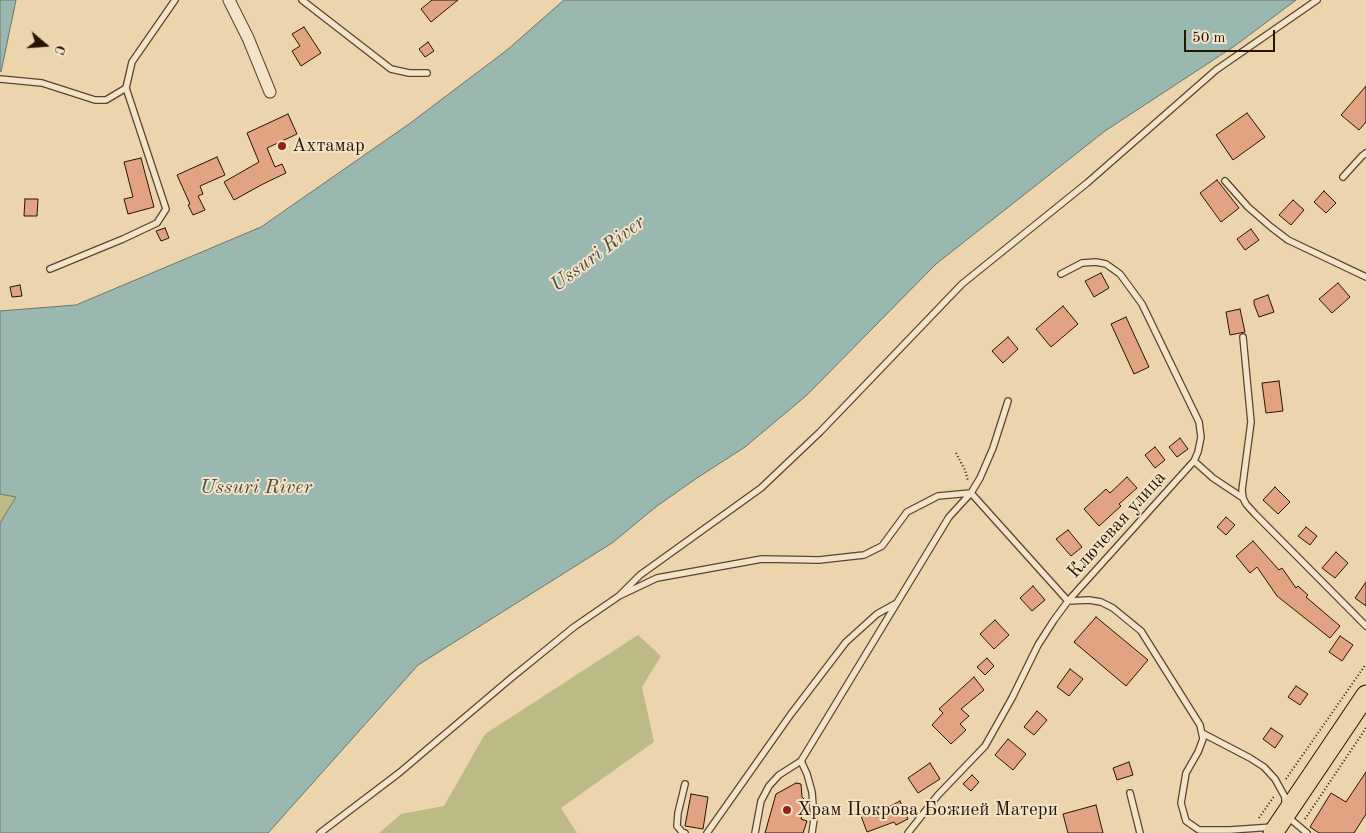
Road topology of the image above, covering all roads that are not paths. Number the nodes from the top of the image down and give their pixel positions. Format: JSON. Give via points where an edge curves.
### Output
{"nodes":[{"id":1,"x":175,"y":0,"type":"edge"},
{"id":2,"x":229,"y":0,"type":"edge"},
{"id":3,"x":302,"y":0,"type":"edge"},
{"id":4,"x":1317,"y":0,"type":"edge"},
{"id":5,"x":426,"y":73,"type":"dead end"},
{"id":6,"x":0,"y":79,"type":"edge"},
{"id":7,"x":126,"y":88,"type":"junction"},
{"id":8,"x":270,"y":92,"type":"dead end"},
{"id":9,"x":1366,"y":153,"type":"edge"},
{"id":10,"x":1343,"y":177,"type":"dead end"},
{"id":11,"x":1225,"y":181,"type":"dead end"},
{"id":12,"x":50,"y":269,"type":"dead end"},
{"id":13,"x":1061,"y":274,"type":"dead end"},
{"id":14,"x":1366,"y":277,"type":"edge"},
{"id":15,"x":1243,"y":337,"type":"dead end"},
{"id":16,"x":1008,"y":401,"type":"dead end"},
{"id":17,"x":1194,"y":461,"type":"junction"},
{"id":18,"x":971,"y":493,"type":"junction"},
{"id":19,"x":1243,"y":498,"type":"junction"},
{"id":20,"x":619,"y":596,"type":"junction"},
{"id":21,"x":1068,"y":602,"type":"junction"},
{"id":22,"x":896,"y":603,"type":"junction"},
{"id":23,"x":1366,"y":626,"type":"edge"},
{"id":24,"x":1366,"y":695,"type":"edge"},
{"id":25,"x":1202,"y":733,"type":"junction"},
{"id":26,"x":800,"y":761,"type":"junction"},
{"id":27,"x":685,"y":784,"type":"dead end"},
{"id":28,"x":1130,"y":793,"type":"dead end"},
{"id":29,"x":1284,"y":825,"type":"edge"},
{"id":30,"x":320,"y":833,"type":"edge"},
{"id":31,"x":685,"y":833,"type":"edge"},
{"id":32,"x":707,"y":833,"type":"edge"},
{"id":33,"x":755,"y":833,"type":"edge"},
{"id":34,"x":812,"y":833,"type":"edge"},
{"id":35,"x":908,"y":833,"type":"edge"},
{"id":36,"x":1140,"y":833,"type":"edge"},
{"id":37,"x":1307,"y":833,"type":"edge"}],
"edges":[{"from":1,"to":7,"type":"lane","via":[[132,62]]},
{"from":2,"to":8,"type":"street"},
{"from":3,"to":5,"type":"lane","via":[[391,69]]},
{"from":4,"to":20,"type":"lane","via":[[1216,70],[1086,183],[962,284],[820,432],[761,488],[640,575]]},
{"from":6,"to":7,"type":"lane","via":[[42,83],[95,100],[106,100]]},
{"from":7,"to":12,"type":"lane","via":[[166,209],[157,223]]},
{"from":9,"to":10,"type":"lane"},
{"from":11,"to":14,"type":"lane","via":[[1254,212],[1288,240]]},
{"from":13,"to":17,"type":"lane","name":"Ключевая улица","via":[[1082,263],[1106,264],[1120,274],[1142,304],[1199,422],[1201,437]]},
{"from":15,"to":19,"type":"lane","via":[[1251,422]]},
{"from":16,"to":18,"type":"lane","via":[[993,448]]},
{"from":17,"to":19,"type":"lane"},
{"from":17,"to":21,"type":"lane","name":"Ключевая улица"},
{"from":18,"to":20,"type":"lane","via":[[938,496],[907,512],[882,546],[864,555],[820,560],[762,559],[657,578]]},
{"from":18,"to":21,"type":"lane"},
{"from":18,"to":22,"type":"lane","via":[[948,517]]},
{"from":19,"to":23,"type":"lane"},
{"from":20,"to":30,"type":"lane","via":[[574,627],[399,773]]},
{"from":21,"to":25,"type":"lane","via":[[1101,602],[1141,631]]},
{"from":21,"to":35,"type":"lane","name":"Ключевая улица","via":[[1038,644],[985,746],[938,795]]},
{"from":22,"to":26,"type":"lane"},
{"from":22,"to":32,"type":"lane","via":[[877,614],[846,642]]},
{"from":24,"to":29,"type":"main road"},
{"from":25,"to":29,"type":"lane","via":[[1264,767],[1284,797]]},
{"from":25,"to":29,"type":"lane","via":[[1198,752],[1186,772],[1181,803],[1186,821],[1199,830]]},
{"from":26,"to":33,"type":"lane","via":[[769,786]]},
{"from":26,"to":34,"type":"lane","via":[[812,792]]},
{"from":27,"to":31,"type":"lane","via":[[677,826]]},
{"from":28,"to":36,"type":"lane"},
{"from":29,"to":37,"type":"lane"}]}
